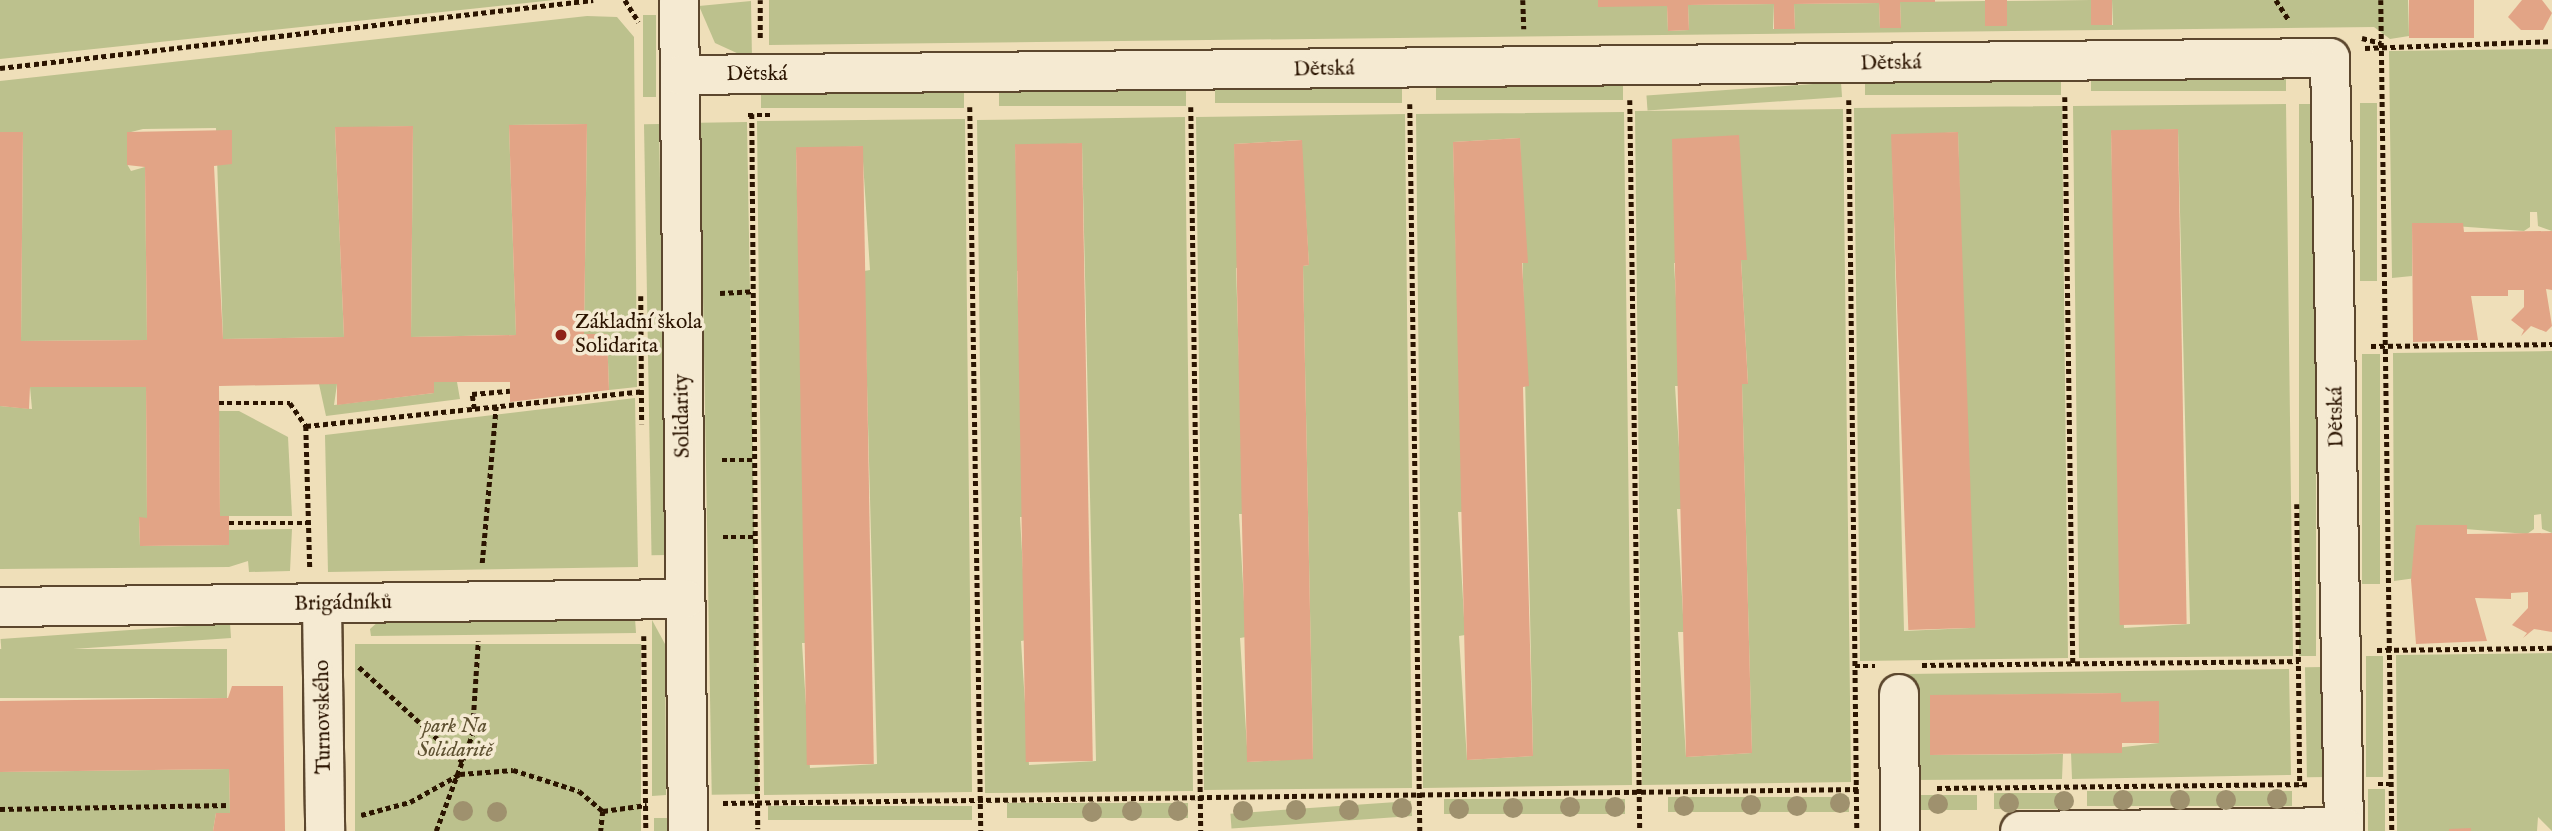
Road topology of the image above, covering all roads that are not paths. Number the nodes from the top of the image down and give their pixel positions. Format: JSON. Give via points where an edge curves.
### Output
{"nodes":[{"id":1,"x":679,"y":0,"type":"edge"},
{"id":2,"x":680,"y":75,"type":"junction"},
{"id":3,"x":685,"y":599,"type":"junction"},
{"id":4,"x":316,"y":604,"type":"junction"},
{"id":5,"x":0,"y":607,"type":"edge"},
{"id":6,"x":1897,"y":675,"type":"road end"},
{"id":7,"x":698,"y":818,"type":"edge"},
{"id":8,"x":338,"y":825,"type":"edge"},
{"id":9,"x":2344,"y":829,"type":"edge"},
{"id":10,"x":1900,"y":831,"type":"edge"},
{"id":11,"x":2020,"y":831,"type":"edge"}],
"edges":[{"from":1,"to":2,"type":"street","name":"Solidarity"},
{"from":2,"to":3,"type":"street","name":"Solidarity"},
{"from":2,"to":9,"type":"street","name":"Dětská","via":[[2330,58]]},
{"from":3,"to":4,"type":"street","name":"Brigádníků"},
{"from":3,"to":7,"type":"street","name":"Solidarity"},
{"from":4,"to":5,"type":"street","name":"Brigádníků"},
{"from":4,"to":8,"type":"street","name":"Turnovského"},
{"from":6,"to":10,"type":"street"},
{"from":9,"to":11,"type":"street"}]}
